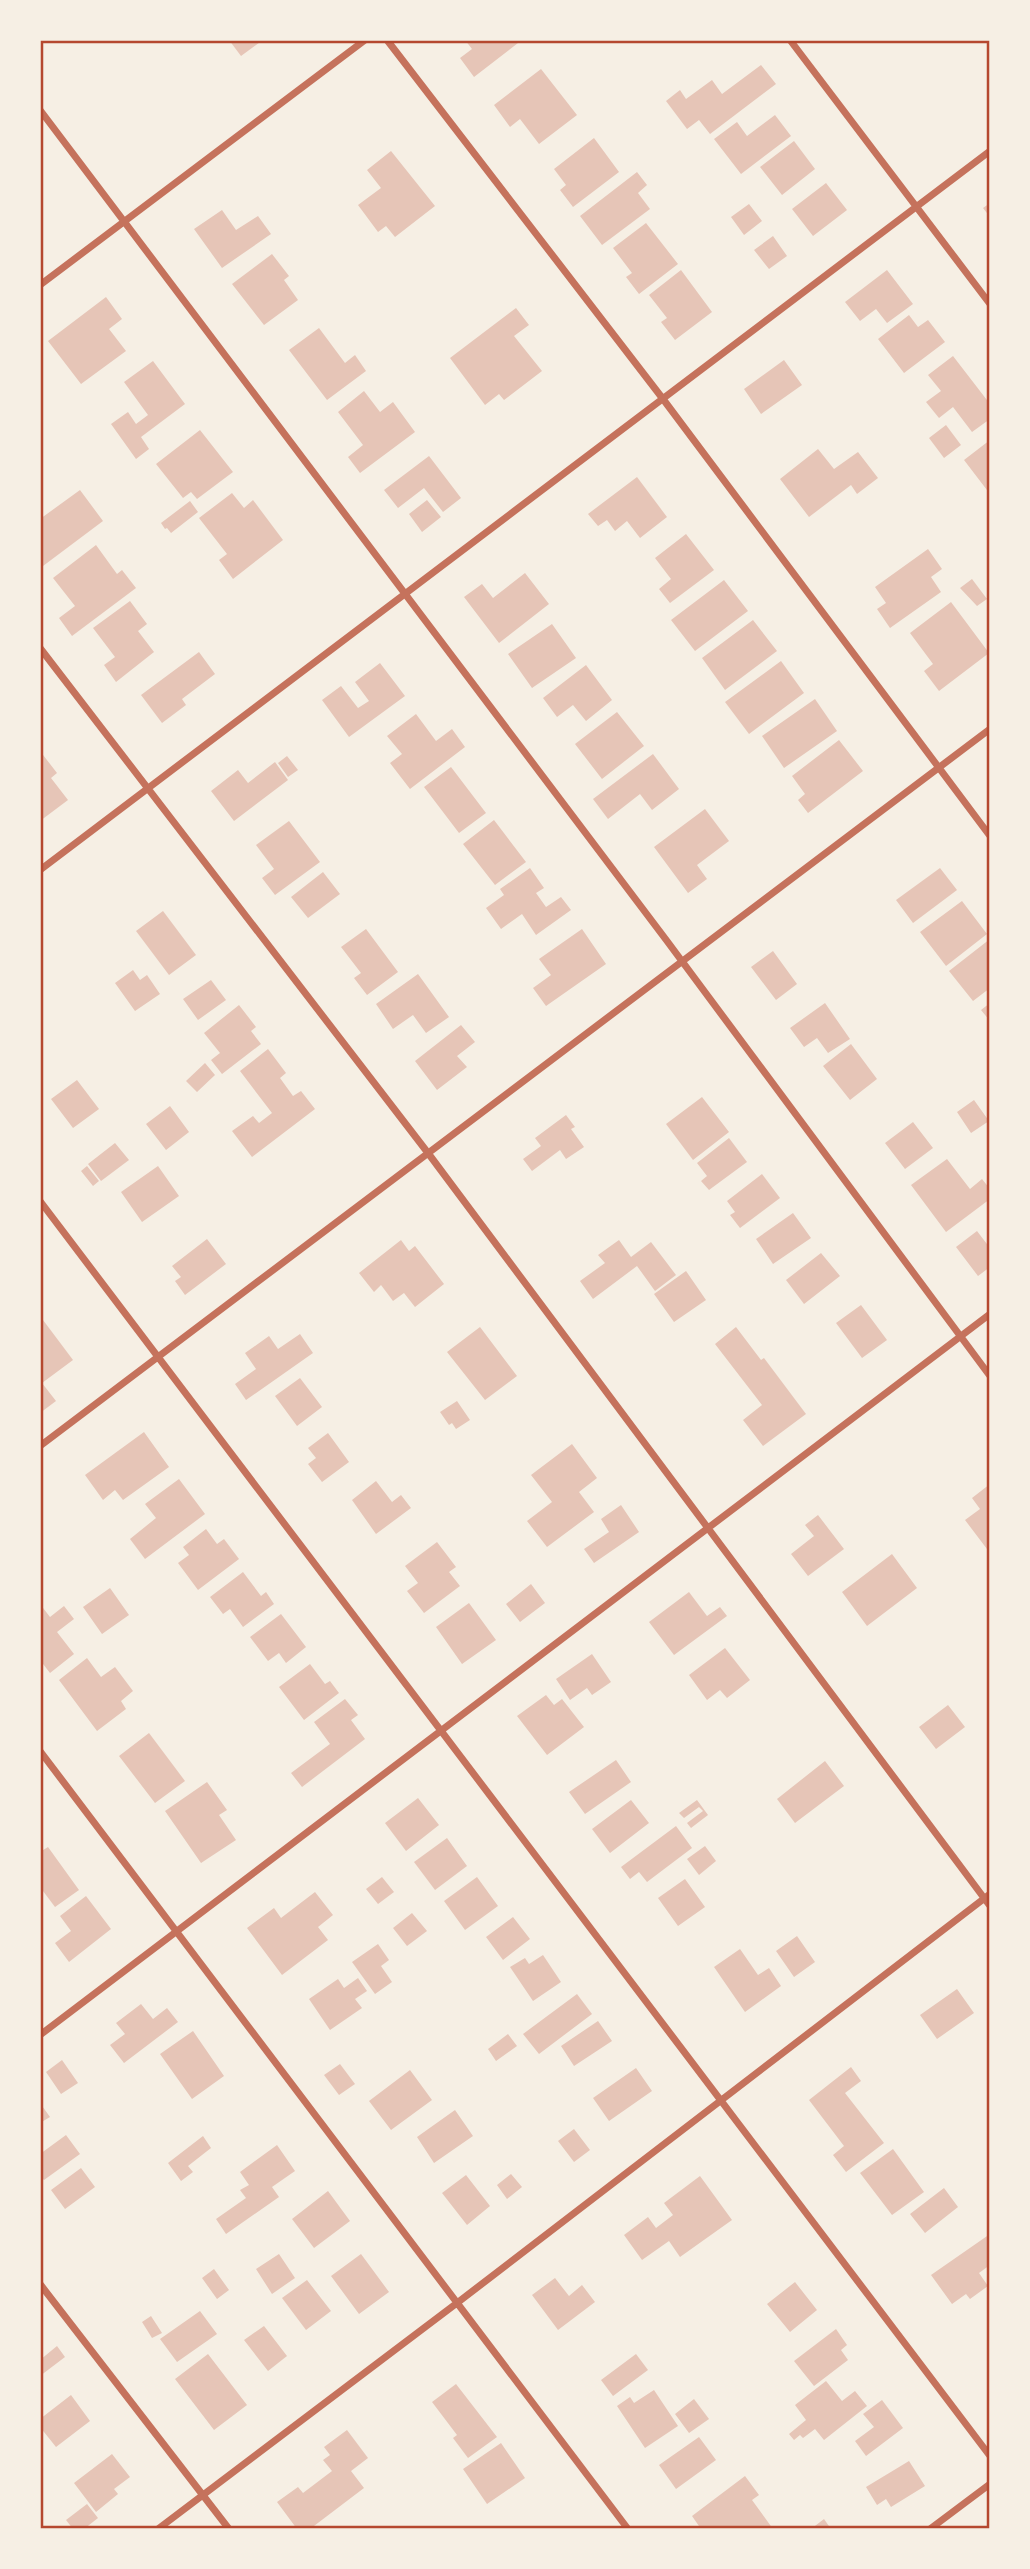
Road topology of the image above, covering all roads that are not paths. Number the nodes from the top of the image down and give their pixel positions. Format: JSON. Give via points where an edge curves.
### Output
{"nodes":[{"id":1,"x":365,"y":40,"type":"edge"},
{"id":2,"x":387,"y":40,"type":"edge"},
{"id":3,"x":790,"y":40,"type":"edge"},
{"id":4,"x":40,"y":110,"type":"edge"},
{"id":5,"x":990,"y":151,"type":"edge"},
{"id":6,"x":916,"y":207,"type":"junction"},
{"id":7,"x":125,"y":222,"type":"junction"},
{"id":8,"x":40,"y":285,"type":"edge"},
{"id":9,"x":990,"y":304,"type":"edge"},
{"id":10,"x":663,"y":399,"type":"junction"},
{"id":11,"x":406,"y":593,"type":"junction"},
{"id":12,"x":40,"y":648,"type":"edge"},
{"id":13,"x":990,"y":729,"type":"edge"},
{"id":14,"x":938,"y":768,"type":"junction"},
{"id":15,"x":148,"y":789,"type":"junction"},
{"id":16,"x":990,"y":836,"type":"edge"},
{"id":17,"x":40,"y":870,"type":"edge"},
{"id":18,"x":682,"y":961,"type":"junction"},
{"id":19,"x":428,"y":1153,"type":"junction"},
{"id":20,"x":40,"y":1200,"type":"edge"},
{"id":21,"x":990,"y":1314,"type":"edge"},
{"id":22,"x":960,"y":1337,"type":"junction"},
{"id":23,"x":158,"y":1357,"type":"junction"},
{"id":24,"x":990,"y":1376,"type":"edge"},
{"id":25,"x":40,"y":1446,"type":"edge"},
{"id":26,"x":708,"y":1528,"type":"junction"},
{"id":27,"x":442,"y":1729,"type":"junction"},
{"id":28,"x":40,"y":1751,"type":"edge"},
{"id":29,"x":987,"y":1896,"type":"edge"},
{"id":30,"x":990,"y":1906,"type":"edge"},
{"id":31,"x":177,"y":1931,"type":"junction"},
{"id":32,"x":40,"y":2035,"type":"edge"},
{"id":33,"x":722,"y":2099,"type":"junction"},
{"id":34,"x":40,"y":2284,"type":"edge"},
{"id":35,"x":457,"y":2303,"type":"junction"},
{"id":36,"x":990,"y":2456,"type":"edge"},
{"id":37,"x":990,"y":2484,"type":"edge"},
{"id":38,"x":204,"y":2495,"type":"junction"},
{"id":39,"x":158,"y":2529,"type":"edge"},
{"id":40,"x":229,"y":2529,"type":"edge"},
{"id":41,"x":628,"y":2529,"type":"edge"},
{"id":42,"x":930,"y":2529,"type":"edge"}],
"edges":[{"from":1,"to":7,"type":"street"},
{"from":2,"to":10,"type":"street"},
{"from":3,"to":6,"type":"street"},
{"from":4,"to":7,"type":"street"},
{"from":5,"to":6,"type":"street"},
{"from":6,"to":9,"type":"street"},
{"from":6,"to":10,"type":"street"},
{"from":7,"to":8,"type":"street"},
{"from":7,"to":11,"type":"street"},
{"from":10,"to":11,"type":"street"},
{"from":10,"to":14,"type":"street"},
{"from":11,"to":15,"type":"street"},
{"from":11,"to":18,"type":"street"},
{"from":12,"to":15,"type":"street"},
{"from":13,"to":14,"type":"street"},
{"from":14,"to":16,"type":"street"},
{"from":14,"to":18,"type":"street"},
{"from":15,"to":17,"type":"street"},
{"from":15,"to":19,"type":"street"},
{"from":18,"to":19,"type":"street"},
{"from":18,"to":22,"type":"street"},
{"from":19,"to":23,"type":"street"},
{"from":19,"to":26,"type":"street"},
{"from":20,"to":23,"type":"street"},
{"from":21,"to":22,"type":"street"},
{"from":22,"to":24,"type":"street"},
{"from":22,"to":26,"type":"street"},
{"from":23,"to":25,"type":"street"},
{"from":23,"to":27,"type":"street"},
{"from":26,"to":27,"type":"street"},
{"from":26,"to":29,"type":"street"},
{"from":27,"to":31,"type":"street"},
{"from":27,"to":33,"type":"street"},
{"from":28,"to":31,"type":"street"},
{"from":29,"to":30,"type":"street"},
{"from":29,"to":33,"type":"street"},
{"from":31,"to":32,"type":"street"},
{"from":31,"to":35,"type":"street"},
{"from":33,"to":35,"type":"street"},
{"from":33,"to":36,"type":"street"},
{"from":34,"to":38,"type":"street"},
{"from":35,"to":38,"type":"street"},
{"from":35,"to":41,"type":"street"},
{"from":37,"to":42,"type":"street"},
{"from":38,"to":39,"type":"street"},
{"from":38,"to":40,"type":"street"}]}
